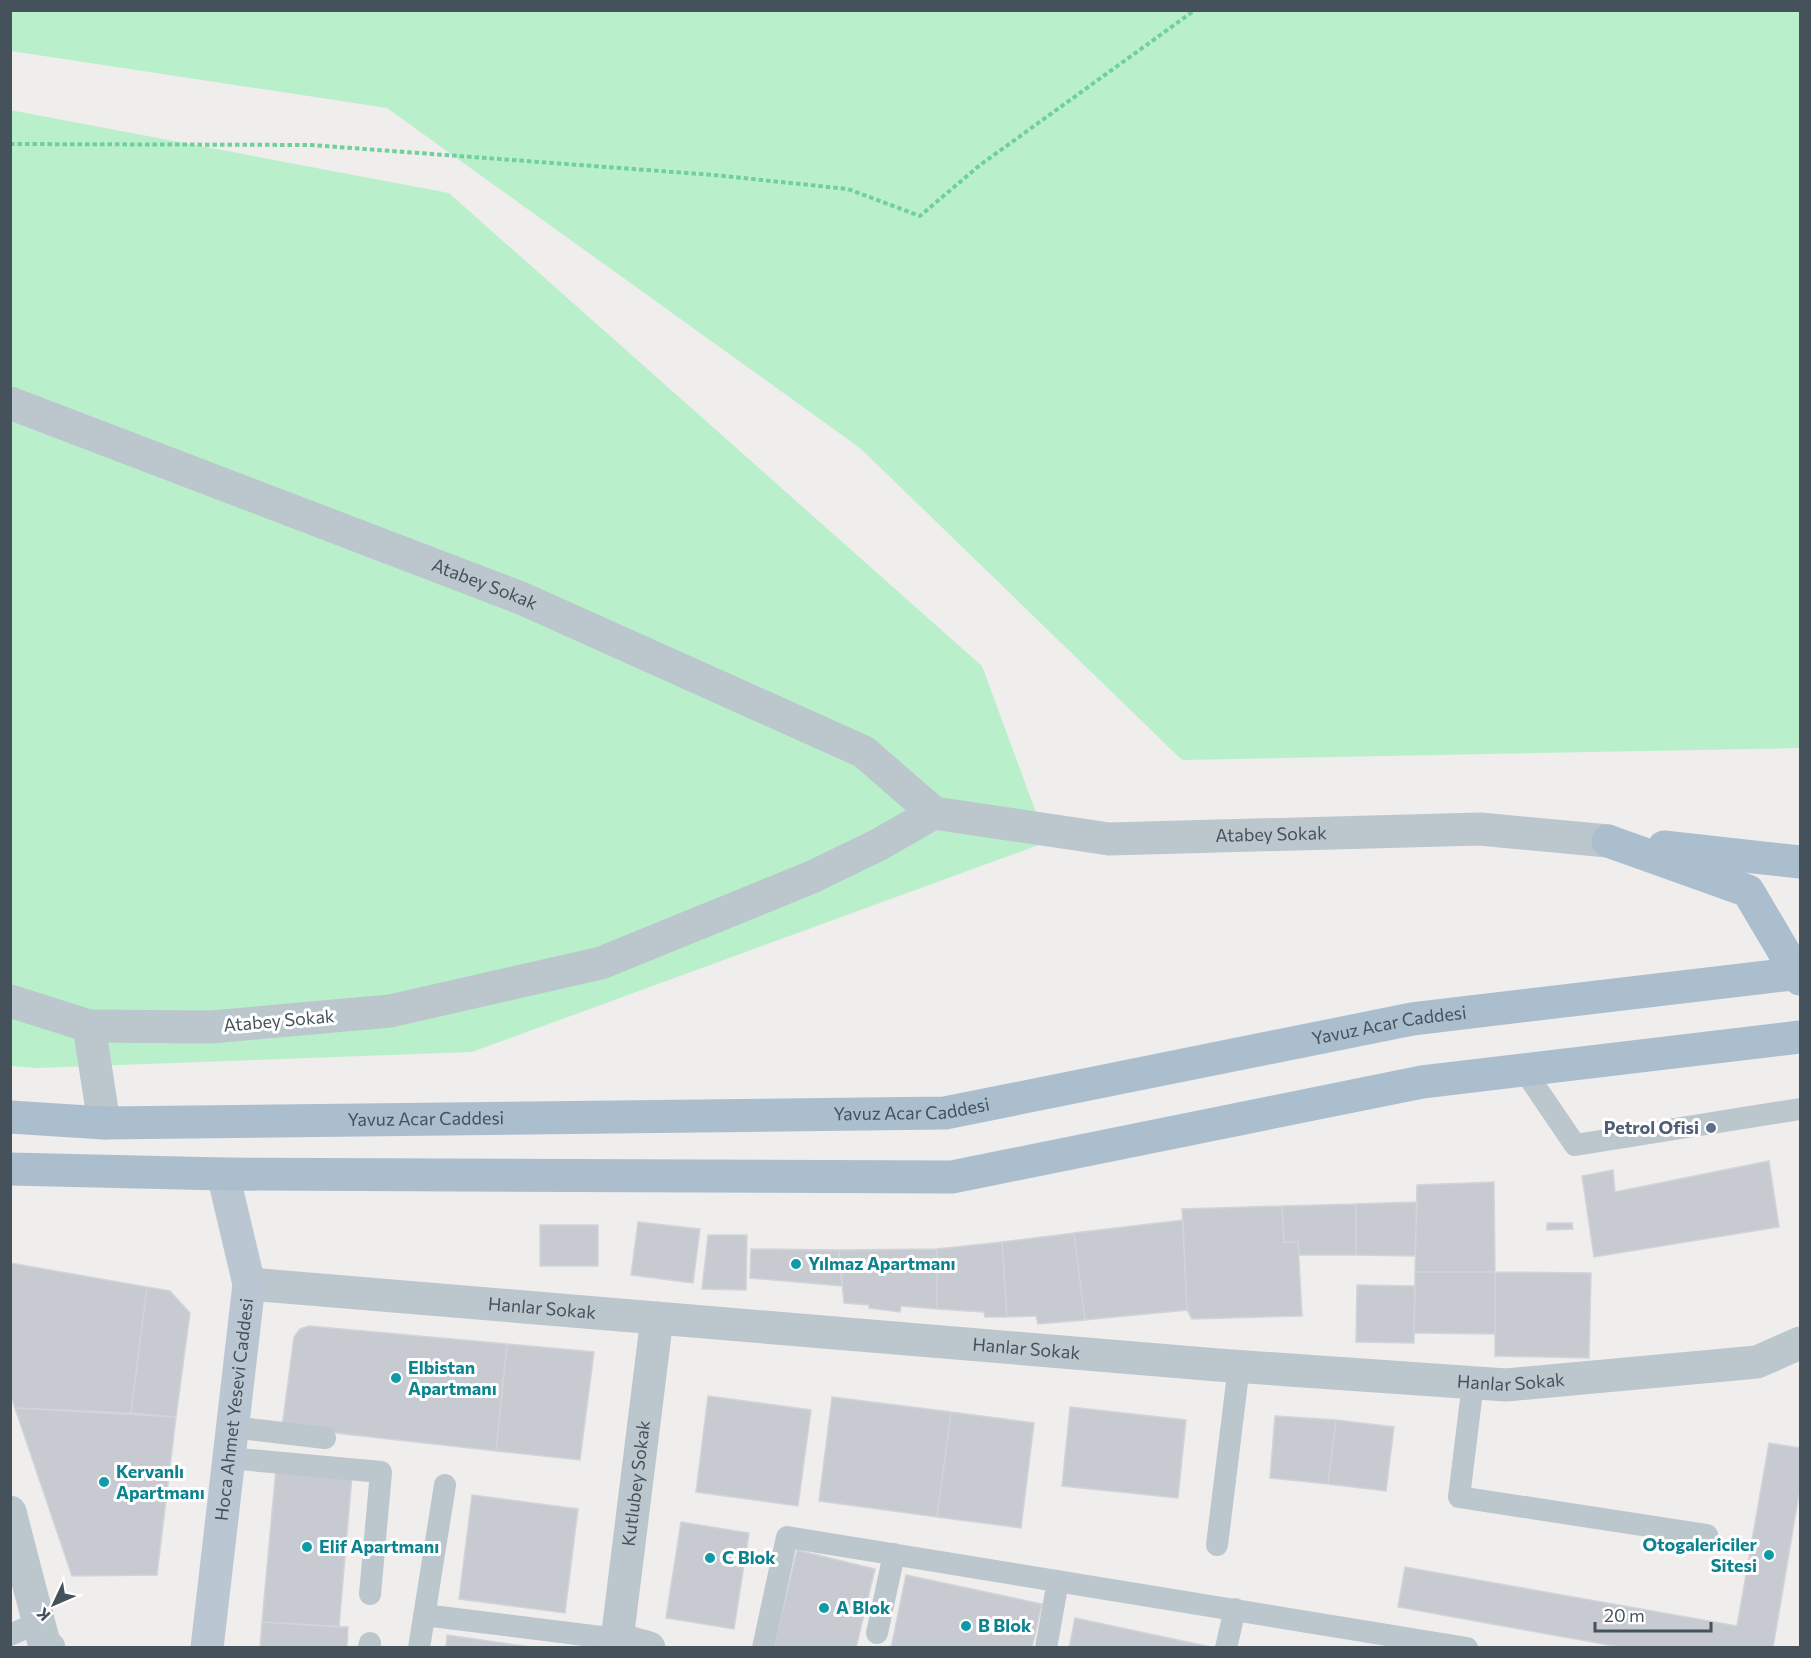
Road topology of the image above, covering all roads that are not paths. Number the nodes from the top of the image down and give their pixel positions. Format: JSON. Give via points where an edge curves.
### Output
{"nodes":[{"id":1,"x":10,"y":403,"type":"edge"},
{"id":2,"x":934,"y":813,"type":"junction"},
{"id":3,"x":1608,"y":841,"type":"junction"},
{"id":4,"x":1800,"y":862,"type":"edge"},
{"id":5,"x":1800,"y":975,"type":"edge"},
{"id":6,"x":10,"y":1001,"type":"edge"},
{"id":7,"x":89,"y":1026,"type":"junction"},
{"id":8,"x":1800,"y":1037,"type":"edge"},
{"id":9,"x":1524,"y":1070,"type":"junction"},
{"id":10,"x":1800,"y":1110,"type":"edge"},
{"id":11,"x":10,"y":1117,"type":"edge"},
{"id":12,"x":104,"y":1123,"type":"junction"},
{"id":13,"x":10,"y":1169,"type":"edge"},
{"id":14,"x":223,"y":1174,"type":"junction"},
{"id":15,"x":249,"y":1284,"type":"junction"},
{"id":16,"x":657,"y":1318,"type":"junction"},
{"id":17,"x":1800,"y":1343,"type":"edge"},
{"id":18,"x":1239,"y":1366,"type":"junction"},
{"id":19,"x":1473,"y":1383,"type":"junction"},
{"id":20,"x":325,"y":1438,"type":"dead end"},
{"id":21,"x":230,"y":1442,"type":"junction"},
{"id":22,"x":445,"y":1485,"type":"dead end"},
{"id":23,"x":10,"y":1512,"type":"edge"},
{"id":24,"x":1707,"y":1535,"type":"dead end"},
{"id":25,"x":1217,"y":1545,"type":"dead end"},
{"id":26,"x":894,"y":1554,"type":"junction"},
{"id":27,"x":1058,"y":1581,"type":"junction"},
{"id":28,"x":370,"y":1594,"type":"dead end"},
{"id":29,"x":1235,"y":1609,"type":"junction"},
{"id":30,"x":424,"y":1615,"type":"junction"},
{"id":31,"x":877,"y":1633,"type":"dead end"},
{"id":32,"x":33,"y":1635,"type":"edge"},
{"id":33,"x":1398,"y":1642,"type":"edge"},
{"id":34,"x":617,"y":1643,"type":"edge"},
{"id":35,"x":207,"y":1647,"type":"edge"},
{"id":36,"x":419,"y":1647,"type":"edge"},
{"id":37,"x":649,"y":1647,"type":"edge"},
{"id":38,"x":763,"y":1647,"type":"edge"},
{"id":39,"x":1046,"y":1647,"type":"edge"},
{"id":40,"x":1226,"y":1647,"type":"edge"},
{"id":41,"x":1467,"y":1647,"type":"edge"}],
"edges":[{"from":1,"to":2,"type":"street","name":"Atabey Sokak","via":[[521,598],[864,752]]},
{"from":2,"to":3,"type":"street","name":"Atabey Sokak","via":[[1109,839],[1480,829]]},
{"from":2,"to":7,"type":"street","name":"Atabey Sokak","via":[[812,878],[601,963],[390,1011],[211,1027]]},
{"from":3,"to":4,"type":"main road"},
{"from":3,"to":5,"type":"main road","via":[[1748,891]]},
{"from":5,"to":12,"type":"main road","name":"Yavuz Acar Caddesi","via":[[1412,1019],[945,1113]]},
{"from":6,"to":7,"type":"street","name":"Atabey Sokak"},
{"from":7,"to":12,"type":"street"},
{"from":8,"to":9,"type":"main road"},
{"from":9,"to":10,"type":"lane","via":[[1575,1145]]},
{"from":9,"to":14,"type":"main road","via":[[1422,1082],[952,1177]]},
{"from":11,"to":12,"type":"main road","name":"Yavuz Acar Caddesi"},
{"from":13,"to":14,"type":"main road"},
{"from":14,"to":15,"type":"main road","name":"Hoca Ahmet Yesevi Caddesi"},
{"from":15,"to":16,"type":"street","name":"Hanlar Sokak"},
{"from":15,"to":21,"type":"main road","name":"Hoca Ahmet Yesevi Caddesi"},
{"from":16,"to":18,"type":"street","name":"Hanlar Sokak"},
{"from":16,"to":34,"type":"street","name":"Kutlubey Sokak"},
{"from":17,"to":19,"type":"street","name":"Hanlar Sokak","via":[[1757,1362],[1506,1385]]},
{"from":18,"to":19,"type":"street","name":"Hanlar Sokak"},
{"from":18,"to":25,"type":"lane"},
{"from":19,"to":24,"type":"lane","via":[[1459,1497]]},
{"from":20,"to":21,"type":"lane"},
{"from":21,"to":28,"type":"lane","via":[[381,1472]]},
{"from":21,"to":35,"type":"main road","name":"Hoca Ahmet Yesevi Caddesi"},
{"from":22,"to":30,"type":"lane"},
{"from":23,"to":32,"type":"street"},
{"from":26,"to":27,"type":"lane"},
{"from":26,"to":31,"type":"lane"},
{"from":26,"to":38,"type":"lane","via":[[787,1537]]},
{"from":27,"to":29,"type":"lane"},
{"from":27,"to":39,"type":"lane"},
{"from":29,"to":33,"type":"lane"},
{"from":29,"to":40,"type":"lane"},
{"from":30,"to":34,"type":"lane"},
{"from":30,"to":36,"type":"lane"},
{"from":33,"to":41,"type":"lane"},
{"from":34,"to":37,"type":"street"}]}
